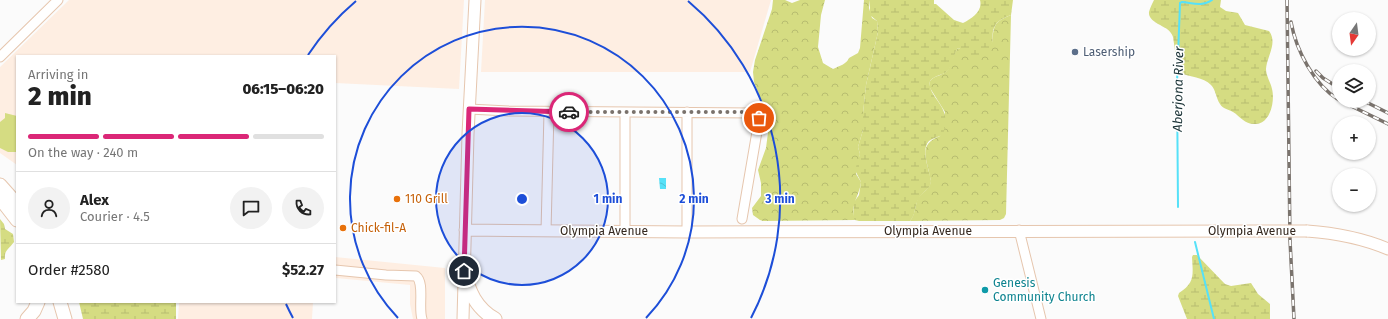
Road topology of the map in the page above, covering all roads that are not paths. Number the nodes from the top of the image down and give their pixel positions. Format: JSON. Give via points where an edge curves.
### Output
{"nodes":[{"id":1,"x":58,"y":0,"type":"edge"},
{"id":2,"x":474,"y":0,"type":"edge"},
{"id":3,"x":0,"y":57,"type":"edge"},
{"id":4,"x":469,"y":109,"type":"junction"},
{"id":5,"x":549,"y":112,"type":"junction"},
{"id":6,"x":625,"y":112,"type":"junction"},
{"id":7,"x":687,"y":112,"type":"junction"},
{"id":8,"x":0,"y":185,"type":"edge"},
{"id":9,"x":0,"y":198,"type":"edge"},
{"id":10,"x":16,"y":203,"type":"edge"},
{"id":11,"x":16,"y":219,"type":"edge"},
{"id":12,"x":742,"y":219,"type":"dead end"},
{"id":13,"x":465,"y":230,"type":"junction"},
{"id":14,"x":1019,"y":230,"type":"junction"},
{"id":15,"x":546,"y":231,"type":"junction"},
{"id":16,"x":625,"y":231,"type":"junction"},
{"id":17,"x":687,"y":232,"type":"junction"},
{"id":18,"x":1388,"y":249,"type":"edge"},
{"id":19,"x":336,"y":270,"type":"edge"},
{"id":20,"x":464,"y":271,"type":"junction"},
{"id":21,"x":38,"y":303,"type":"edge"},
{"id":22,"x":60,"y":303,"type":"edge"},
{"id":23,"x":27,"y":319,"type":"edge"},
{"id":24,"x":65,"y":319,"type":"edge"},
{"id":25,"x":422,"y":319,"type":"edge"},
{"id":26,"x":463,"y":319,"type":"edge"},
{"id":27,"x":496,"y":319,"type":"edge"},
{"id":28,"x":1041,"y":319,"type":"edge"}],
"edges":[{"from":1,"to":3,"type":"street"},
{"from":2,"to":4,"type":"main road"},
{"from":4,"to":5,"type":"street"},
{"from":4,"to":13,"type":"main road"},
{"from":5,"to":6,"type":"street"},
{"from":5,"to":15,"type":"street"},
{"from":6,"to":7,"type":"street"},
{"from":6,"to":16,"type":"street"},
{"from":7,"to":12,"type":"street","via":[[752,112],[757,115]]},
{"from":7,"to":17,"type":"street"},
{"from":8,"to":10,"type":"highway"},
{"from":9,"to":11,"type":"highway"},
{"from":13,"to":15,"type":"main road","name":"Olympia Avenue"},
{"from":13,"to":20,"type":"main road"},
{"from":14,"to":17,"type":"main road","name":"Olympia Avenue"},
{"from":14,"to":18,"type":"main road","name":"Olympia Avenue","bridge":true,"via":[[1307,231],[1346,236]]},
{"from":14,"to":28,"type":"street"},
{"from":15,"to":16,"type":"main road","name":"Olympia Avenue"},
{"from":16,"to":17,"type":"main road","name":"Olympia Avenue"},
{"from":19,"to":25,"type":"street","via":[[416,276],[421,283]]},
{"from":20,"to":26,"type":"main road"},
{"from":20,"to":27,"type":"highway","via":[[474,301]]},
{"from":21,"to":23,"type":"highway"},
{"from":22,"to":24,"type":"highway"}]}
